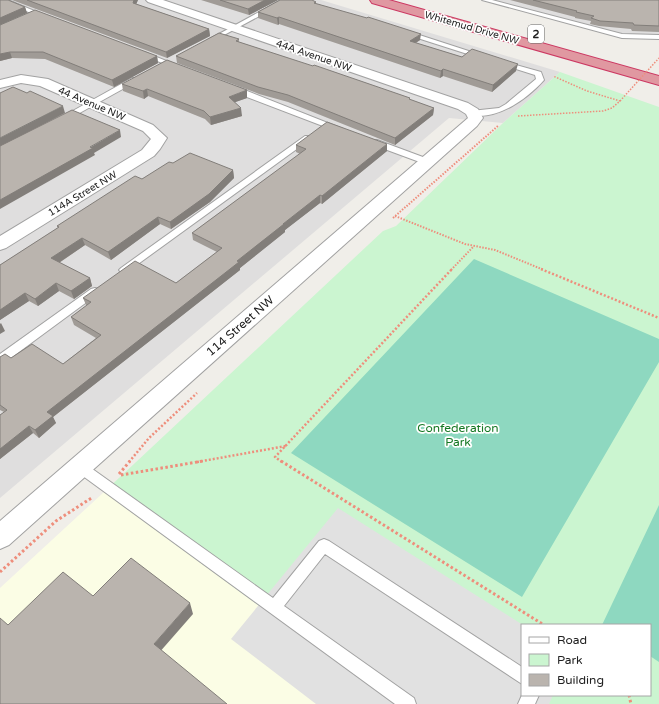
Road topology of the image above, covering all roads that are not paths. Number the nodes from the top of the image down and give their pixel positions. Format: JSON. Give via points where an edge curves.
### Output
{"nodes":[{"id":1,"x":2,"y":0,"type":"edge"},
{"id":2,"x":152,"y":0,"type":"edge"},
{"id":3,"x":286,"y":0,"type":"edge"},
{"id":4,"x":376,"y":0,"type":"edge"},
{"id":5,"x":414,"y":0,"type":"edge"},
{"id":6,"x":485,"y":0,"type":"edge"},
{"id":7,"x":51,"y":19,"type":"edge"},
{"id":8,"x":234,"y":27,"type":"junction"},
{"id":9,"x":397,"y":30,"type":"edge"},
{"id":10,"x":659,"y":37,"type":"edge"},
{"id":11,"x":206,"y":42,"type":"edge"},
{"id":12,"x":138,"y":52,"type":"edge"},
{"id":13,"x":486,"y":58,"type":"edge"},
{"id":14,"x":494,"y":60,"type":"edge"},
{"id":15,"x":182,"y":69,"type":"edge"},
{"id":16,"x":659,"y":69,"type":"edge"},
{"id":17,"x":141,"y":77,"type":"edge"},
{"id":18,"x":659,"y":81,"type":"edge"},
{"id":19,"x":0,"y":84,"type":"edge"},
{"id":20,"x":225,"y":85,"type":"edge"},
{"id":21,"x":92,"y":103,"type":"junction"},
{"id":22,"x":474,"y":113,"type":"junction"},
{"id":23,"x":55,"y":123,"type":"edge"},
{"id":24,"x":320,"y":129,"type":"junction"},
{"id":25,"x":348,"y":132,"type":"edge"},
{"id":26,"x":159,"y":138,"type":"joint"},
{"id":27,"x":370,"y":140,"type":"edge"},
{"id":28,"x":428,"y":162,"type":"junction"},
{"id":29,"x":0,"y":244,"type":"edge"},
{"id":30,"x":115,"y":276,"type":"edge"},
{"id":31,"x":102,"y":286,"type":"edge"},
{"id":32,"x":0,"y":360,"type":"edge"},
{"id":33,"x":80,"y":467,"type":"junction"},
{"id":34,"x":0,"y":537,"type":"edge"},
{"id":35,"x":274,"y":607,"type":"junction"},
{"id":36,"x":521,"y":675,"type":"edge"},
{"id":37,"x":408,"y":704,"type":"edge"}],
"edges":[{"from":1,"to":7,"type":"lane","via":[[33,15]]},
{"from":2,"to":8,"type":"street","name":"44A Avenue NW"},
{"from":3,"to":8,"type":"lane"},
{"from":4,"to":18,"type":"highway","name":"Whitemud Drive NW","number":"2"},
{"from":5,"to":16,"type":"highway","name":"Whitemud Drive NW","number":"2"},
{"from":6,"to":10,"type":"lane","via":[[622,36]]},
{"from":8,"to":11,"type":"lane"},
{"from":8,"to":22,"type":"street","name":"44A Avenue NW","via":[[456,103],[471,109]]},
{"from":9,"to":13,"type":"lane"},
{"from":12,"to":15,"type":"lane"},
{"from":14,"to":22,"type":"lane","via":[[538,75],[540,80],[509,106],[501,110]]},
{"from":17,"to":21,"type":"lane"},
{"from":19,"to":21,"type":"street","name":"44 Avenue NW","via":[[21,79],[43,82]]},
{"from":20,"to":24,"type":"lane"},
{"from":21,"to":23,"type":"lane"},
{"from":21,"to":26,"type":"street","name":"44 Avenue NW","via":[[148,128]]},
{"from":22,"to":28,"type":"street","name":"114 Street NW","via":[[476,118],[472,123]]},
{"from":24,"to":25,"type":"lane"},
{"from":24,"to":30,"type":"lane"},
{"from":26,"to":29,"type":"street","name":"114A Street NW","via":[[148,153]]},
{"from":27,"to":28,"type":"lane"},
{"from":28,"to":33,"type":"street","name":"114 Street NW"},
{"from":31,"to":32,"type":"lane"},
{"from":33,"to":34,"type":"street","name":"114 Street NW"},
{"from":33,"to":35,"type":"lane"},
{"from":35,"to":36,"type":"lane","via":[[324,545]]},
{"from":35,"to":37,"type":"lane"}]}
